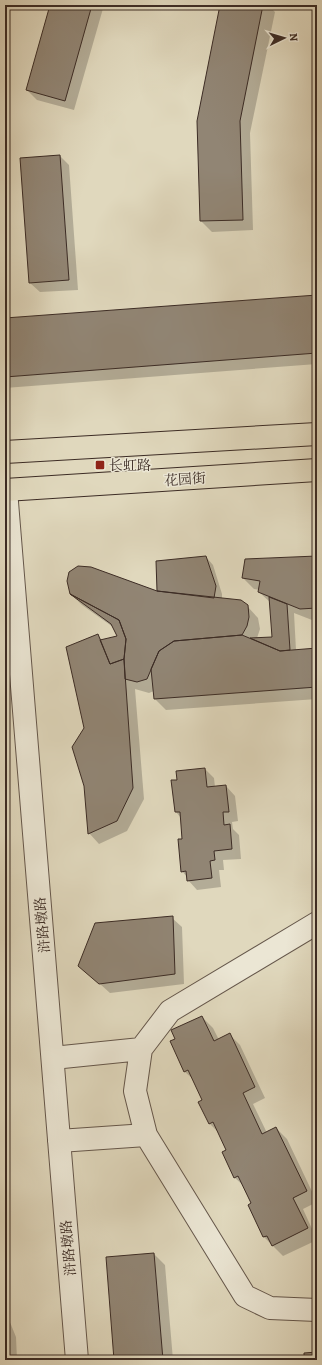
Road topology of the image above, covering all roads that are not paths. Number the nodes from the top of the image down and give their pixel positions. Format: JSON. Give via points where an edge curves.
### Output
{"nodes":[{"id":1,"x":317,"y":434,"type":"edge"},
{"id":2,"x":5,"y":452,"type":"edge"},
{"id":3,"x":317,"y":470,"type":"edge"},
{"id":4,"x":5,"y":490,"type":"edge"},
{"id":5,"x":317,"y":923,"type":"edge"},
{"id":6,"x":141,"y":1049,"type":"junction"},
{"id":7,"x":52,"y":1058,"type":"junction"},
{"id":8,"x":146,"y":1136,"type":"junction"},
{"id":9,"x":60,"y":1141,"type":"junction"},
{"id":10,"x":317,"y":1310,"type":"edge"},
{"id":11,"x":77,"y":1360,"type":"edge"}],
"edges":[{"from":1,"to":2,"type":"main road"},
{"from":3,"to":4,"type":"main road","name":"花园街"},
{"from":4,"to":7,"type":"street","name":"浒路墩路"},
{"from":5,"to":6,"type":"street","via":[[170,1011]]},
{"from":6,"to":7,"type":"street"},
{"from":6,"to":8,"type":"street","via":[[135,1091]]},
{"from":7,"to":9,"type":"street","name":"浒路墩路"},
{"from":8,"to":9,"type":"street"},
{"from":8,"to":10,"type":"street","via":[[245,1296],[270,1308]]},
{"from":9,"to":11,"type":"street","name":"浒路墩路"}]}
